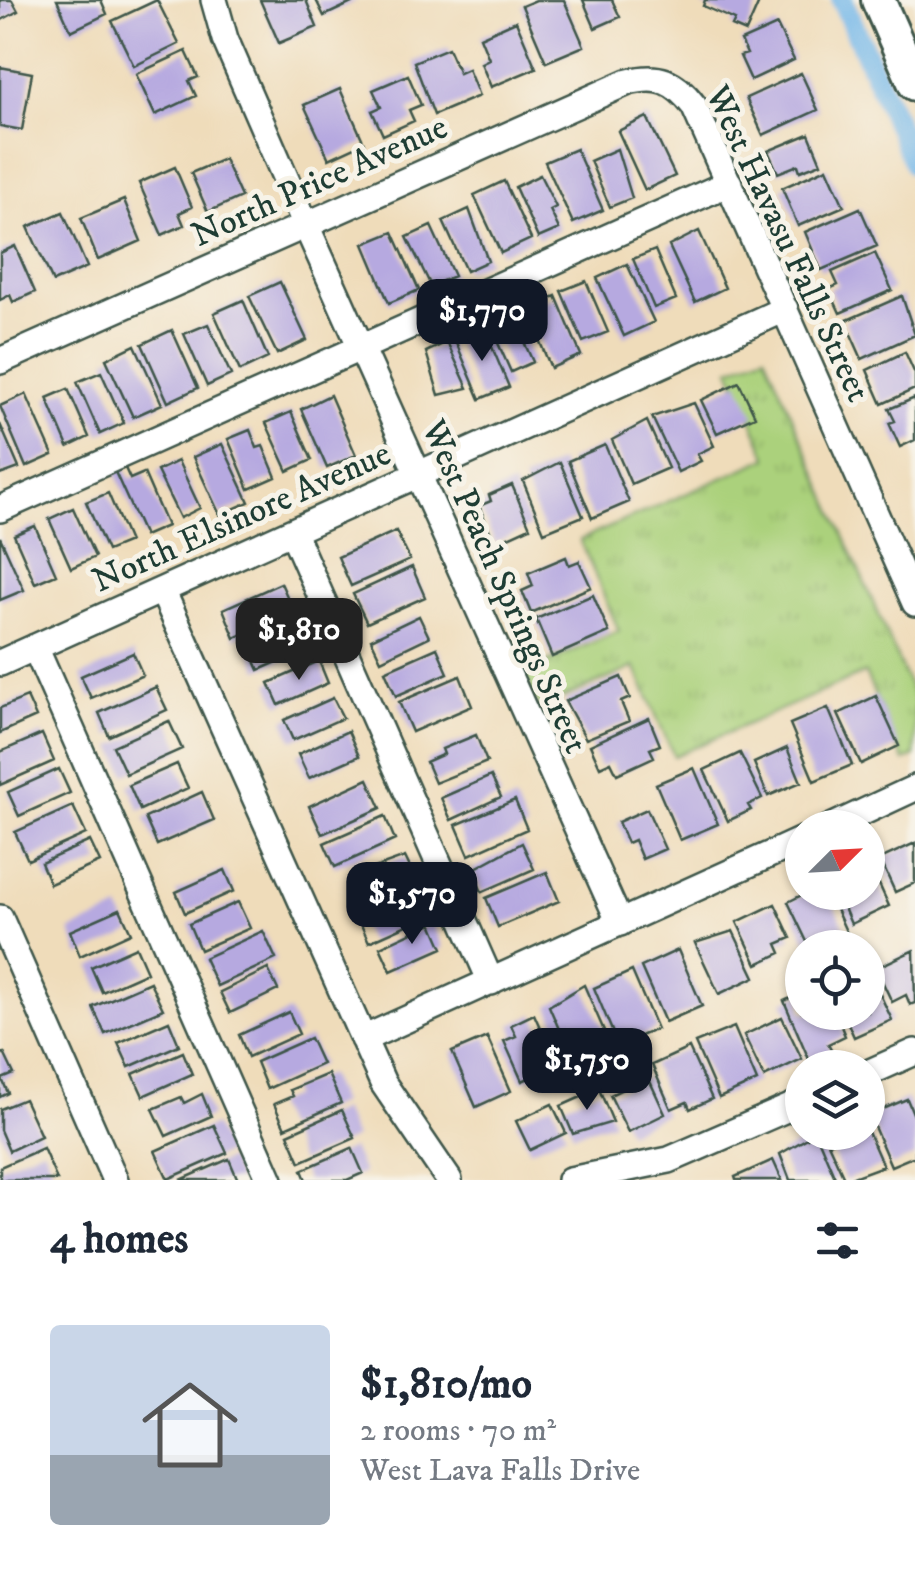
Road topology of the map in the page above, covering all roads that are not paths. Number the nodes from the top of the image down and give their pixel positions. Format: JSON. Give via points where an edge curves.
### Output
{"nodes":[{"id":1,"x":214,"y":0,"type":"edge"},
{"id":2,"x":878,"y":0,"type":"edge"},
{"id":3,"x":669,"y":80,"type":"joint"},
{"id":4,"x":915,"y":84,"type":"edge"},
{"id":5,"x":729,"y":184,"type":"junction"},
{"id":6,"x":305,"y":223,"type":"junction"},
{"id":7,"x":784,"y":309,"type":"junction"},
{"id":8,"x":360,"y":347,"type":"junction"},
{"id":9,"x":0,"y":360,"type":"edge"},
{"id":10,"x":418,"y":475,"type":"junction"},
{"id":11,"x":0,"y":509,"type":"edge"},
{"id":12,"x":292,"y":533,"type":"junction"},
{"id":13,"x":163,"y":592,"type":"junction"},
{"id":14,"x":915,"y":604,"type":"edge"},
{"id":15,"x":35,"y":647,"type":"junction"},
{"id":16,"x":0,"y":663,"type":"edge"},
{"id":17,"x":915,"y":788,"type":"edge"},
{"id":18,"x":868,"y":810,"type":"edge"},
{"id":19,"x":785,"y":848,"type":"edge"},
{"id":20,"x":0,"y":918,"type":"edge"},
{"id":21,"x":620,"y":923,"type":"junction"},
{"id":22,"x":6,"y":946,"type":"edge"},
{"id":23,"x":491,"y":982,"type":"junction"},
{"id":24,"x":363,"y":1039,"type":"junction"},
{"id":25,"x":915,"y":1052,"type":"edge"},
{"id":26,"x":885,"y":1065,"type":"edge"},
{"id":27,"x":785,"y":1109,"type":"edge"},
{"id":28,"x":115,"y":1180,"type":"edge"},
{"id":29,"x":270,"y":1180,"type":"edge"},
{"id":30,"x":449,"y":1180,"type":"edge"},
{"id":31,"x":570,"y":1180,"type":"edge"}],
"edges":[{"from":1,"to":6,"type":"street","name":"West Peach Springs Street"},
{"from":2,"to":4,"type":"main road"},
{"from":3,"to":5,"type":"street","name":"West Havasu Falls Street","via":[[694,106]]},
{"from":3,"to":6,"type":"street","name":"North Price Avenue","via":[[628,82]]},
{"from":5,"to":7,"type":"street","name":"West Havasu Falls Street"},
{"from":5,"to":8,"type":"street"},
{"from":6,"to":8,"type":"street","name":"West Peach Springs Street"},
{"from":6,"to":9,"type":"street","name":"North Price Avenue"},
{"from":7,"to":10,"type":"street","name":"North Elsinore Avenue"},
{"from":7,"to":14,"type":"street","name":"West Havasu Falls Street"},
{"from":8,"to":10,"type":"street","name":"West Peach Springs Street"},
{"from":8,"to":11,"type":"street"},
{"from":10,"to":12,"type":"street","name":"North Elsinore Avenue"},
{"from":10,"to":21,"type":"street","name":"West Peach Springs Street"},
{"from":12,"to":13,"type":"street","name":"North Elsinore Avenue"},
{"from":12,"to":23,"type":"street"},
{"from":13,"to":15,"type":"street","name":"North Elsinore Avenue"},
{"from":13,"to":24,"type":"street"},
{"from":15,"to":16,"type":"street","name":"North Elsinore Avenue"},
{"from":15,"to":29,"type":"street"},
{"from":17,"to":18,"type":"street"},
{"from":19,"to":21,"type":"street"},
{"from":20,"to":22,"type":"street"},
{"from":21,"to":23,"type":"street"},
{"from":22,"to":28,"type":"street"},
{"from":23,"to":24,"type":"street"},
{"from":24,"to":30,"type":"street","via":[[383,1082]]},
{"from":25,"to":26,"type":"street"},
{"from":27,"to":31,"type":"street","via":[[669,1160]]}]}
